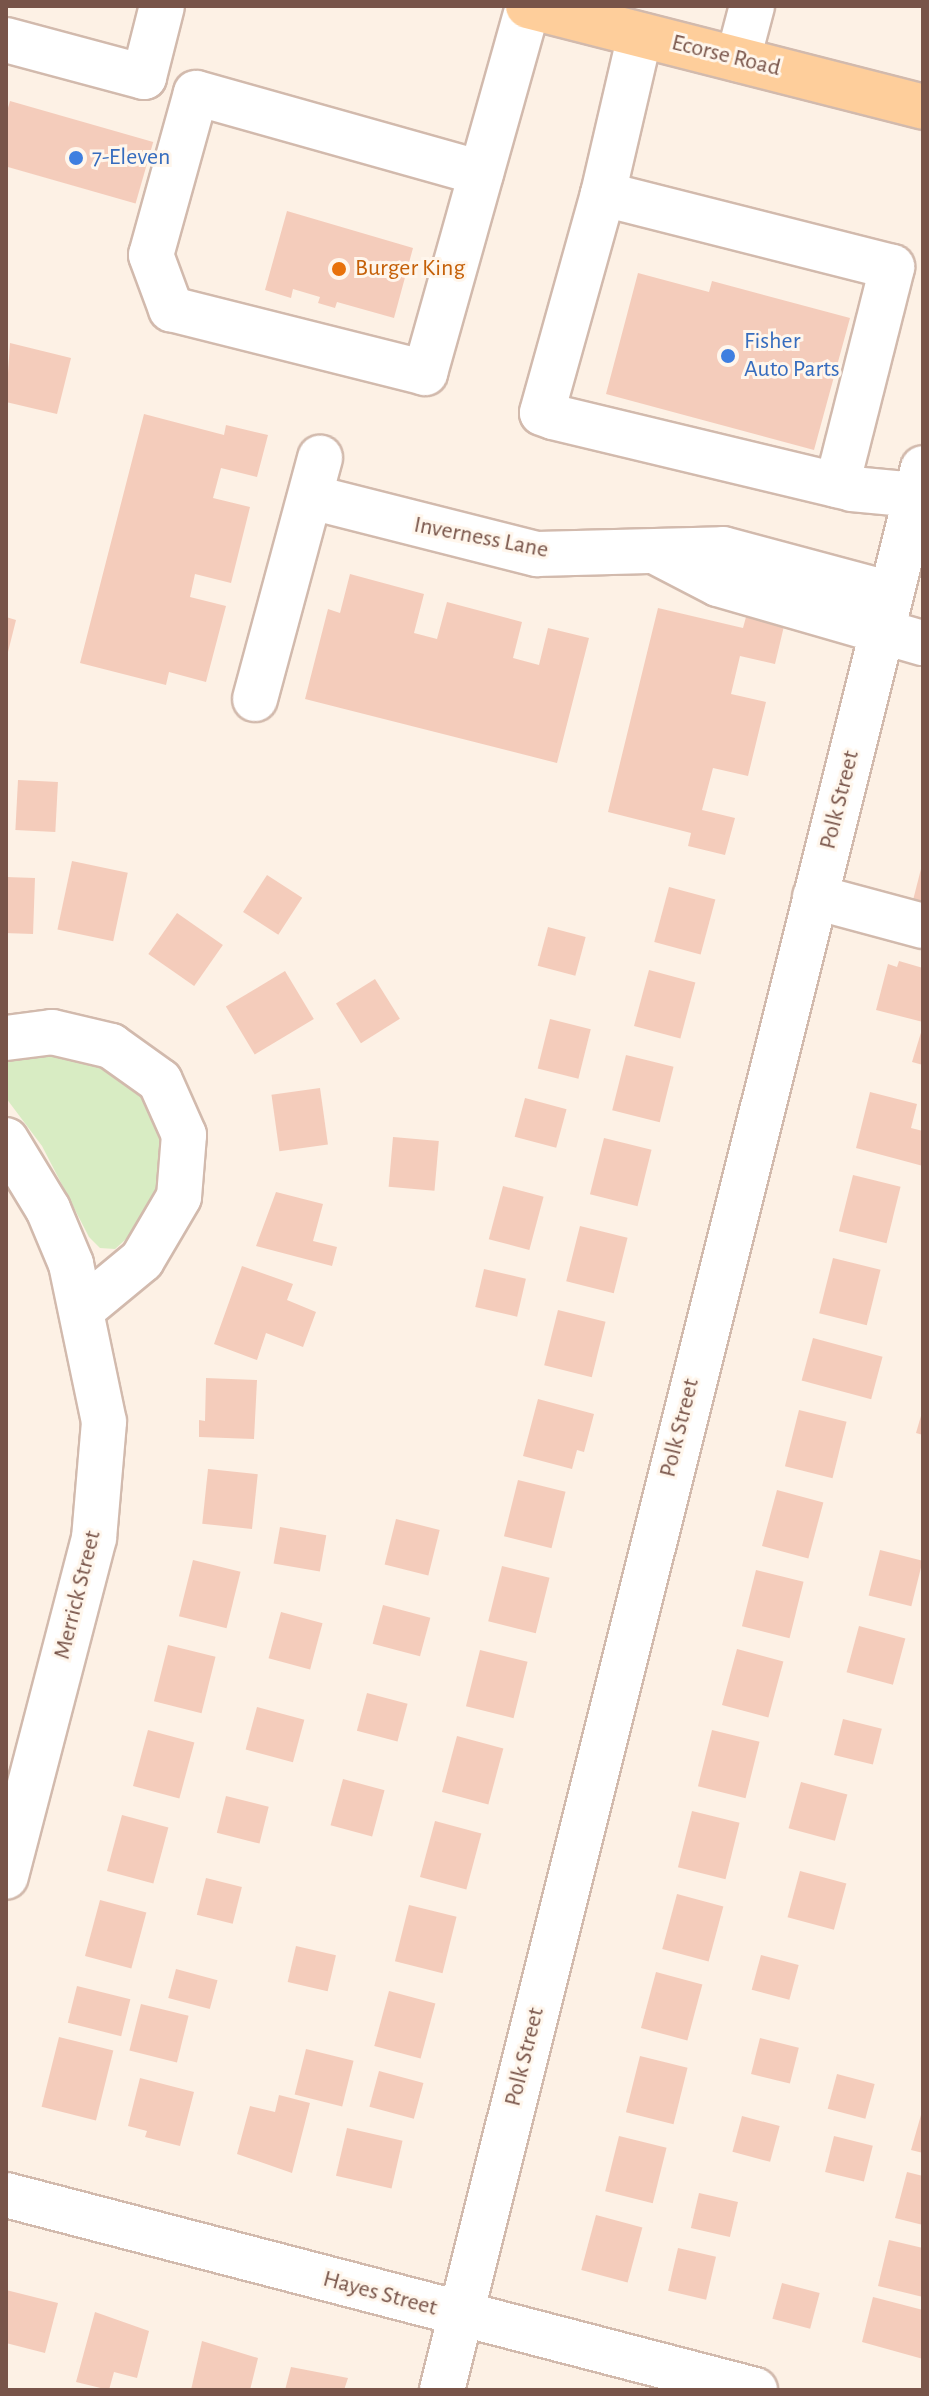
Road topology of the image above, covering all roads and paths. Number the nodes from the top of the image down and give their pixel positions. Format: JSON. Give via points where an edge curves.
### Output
{"nodes":[{"id":1,"x":162,"y":6,"type":"edge"},
{"id":2,"x":528,"y":6,"type":"edge"},
{"id":3,"x":752,"y":6,"type":"edge"},
{"id":4,"x":640,"y":35,"type":"junction"},
{"id":5,"x":6,"y":40,"type":"edge"},
{"id":6,"x":738,"y":59,"type":"junction"},
{"id":7,"x":923,"y":107,"type":"edge"},
{"id":8,"x":481,"y":173,"type":"junction"},
{"id":9,"x":603,"y":194,"type":"junction"},
{"id":10,"x":920,"y":481,"type":"edge"},
{"id":11,"x":837,"y":485,"type":"junction"},
{"id":12,"x":886,"y":613,"type":"junction"},
{"id":13,"x":923,"y":643,"type":"edge"},
{"id":14,"x":255,"y":699,"type":"dead end"},
{"id":15,"x":815,"y":897,"type":"junction"},
{"id":16,"x":923,"y":926,"type":"edge"},
{"id":17,"x":6,"y":1038,"type":"edge"},
{"id":18,"x":6,"y":1140,"type":"edge"},
{"id":19,"x":84,"y":1308,"type":"junction"},
{"id":20,"x":6,"y":1877,"type":"edge"},
{"id":21,"x":6,"y":2195,"type":"edge"},
{"id":22,"x":461,"y":2315,"type":"junction"},
{"id":23,"x":442,"y":2390,"type":"edge"},
{"id":24,"x":755,"y":2390,"type":"edge"}],
"edges":[{"from":1,"to":5,"type":"street","via":[[144,77]]},
{"from":2,"to":4,"type":"main road","name":"Ecorse Road"},
{"from":2,"to":8,"type":"street"},
{"from":3,"to":6,"type":"street"},
{"from":4,"to":6,"type":"main road","name":"Ecorse Road"},
{"from":4,"to":9,"type":"street"},
{"from":6,"to":7,"type":"main road","name":"Ecorse Road"},
{"from":8,"to":8,"type":"street","via":[[196,93],[151,255],[171,309],[425,373]]},
{"from":9,"to":11,"type":"street","via":[[892,267]]},
{"from":9,"to":11,"type":"street","via":[[542,413]]},
{"from":10,"to":11,"type":"street"},
{"from":10,"to":12,"type":"street","name":"Polk Street"},
{"from":12,"to":13,"type":"street","name":"Inverness Lane"},
{"from":12,"to":14,"type":"street","name":"Inverness Lane","via":[[723,549],[537,554],[316,478]]},
{"from":12,"to":15,"type":"street","name":"Polk Street"},
{"from":15,"to":16,"type":"street"},
{"from":15,"to":22,"type":"street","name":"Polk Street"},
{"from":17,"to":19,"type":"street","via":[[52,1032],[111,1046],[160,1081],[184,1135],[179,1197],[142,1260]]},
{"from":18,"to":19,"type":"street","name":"Merrick Street","via":[[48,1209]]},
{"from":19,"to":20,"type":"street","name":"Merrick Street","via":[[104,1422],[99,1506]]},
{"from":21,"to":22,"type":"street","name":"Hayes Street"},
{"from":22,"to":23,"type":"street","name":"Polk Street"},
{"from":22,"to":24,"type":"street","name":"Hayes Street"}]}
